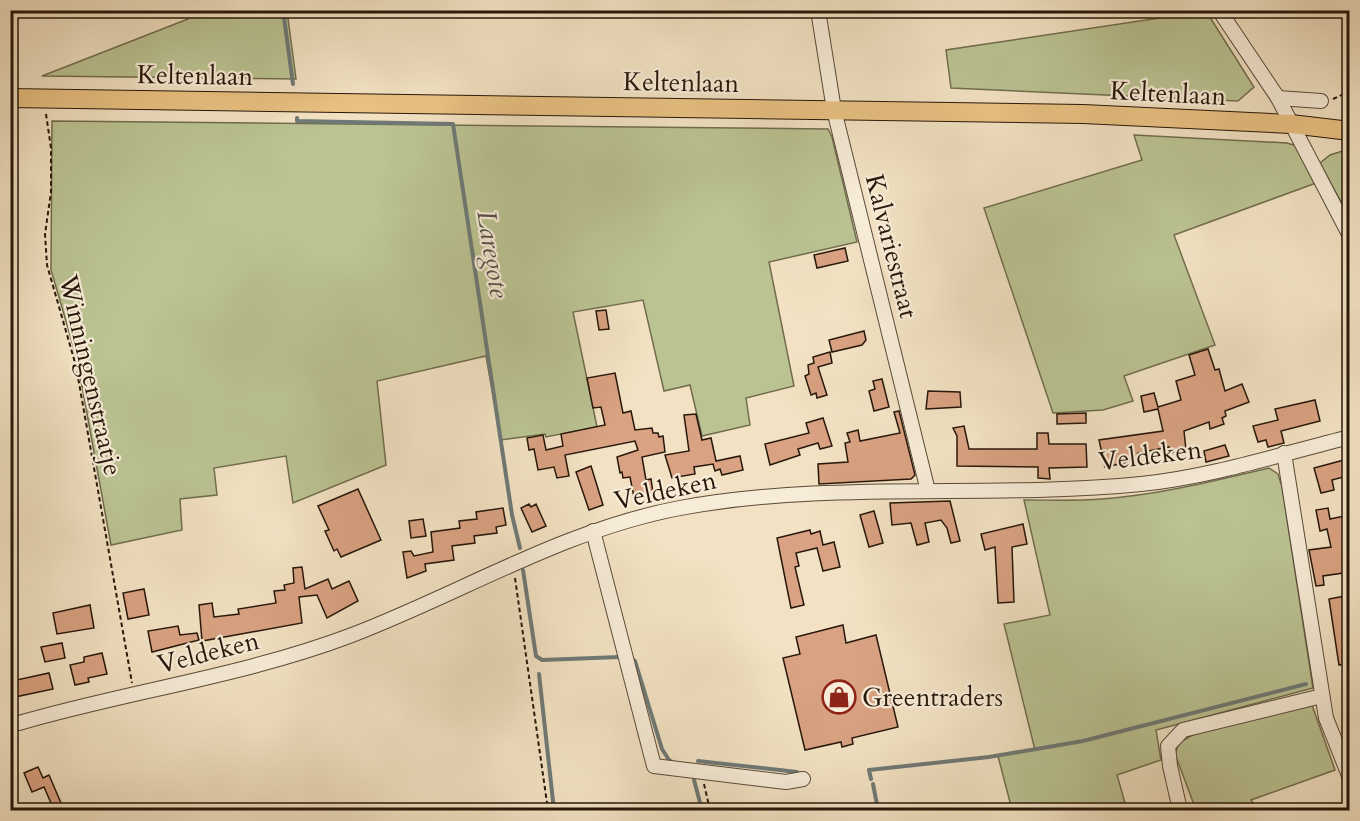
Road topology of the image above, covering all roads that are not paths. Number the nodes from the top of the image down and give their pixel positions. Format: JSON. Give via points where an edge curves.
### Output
{"nodes":[{"id":1,"x":818,"y":10,"type":"edge"},
{"id":2,"x":1219,"y":10,"type":"edge"},
{"id":3,"x":10,"y":98,"type":"edge"},
{"id":4,"x":1278,"y":98,"type":"junction"},
{"id":5,"x":1321,"y":101,"type":"road end"},
{"id":6,"x":834,"y":110,"type":"junction"},
{"id":7,"x":1291,"y":124,"type":"junction"},
{"id":8,"x":1350,"y":131,"type":"edge"},
{"id":9,"x":1350,"y":236,"type":"edge"},
{"id":10,"x":1350,"y":437,"type":"edge"},
{"id":11,"x":1284,"y":453,"type":"junction"},
{"id":12,"x":928,"y":491,"type":"junction"},
{"id":13,"x":593,"y":531,"type":"junction"},
{"id":14,"x":1322,"y":696,"type":"junction"},
{"id":15,"x":13,"y":725,"type":"edge"},
{"id":16,"x":1350,"y":778,"type":"edge"},
{"id":17,"x":803,"y":779,"type":"dead end"},
{"id":18,"x":1180,"y":810,"type":"edge"}],
"edges":[{"from":1,"to":6,"type":"street","name":"Kalvariestraat"},
{"from":2,"to":4,"type":"street"},
{"from":3,"to":6,"type":"main road","name":"Keltenlaan"},
{"from":4,"to":5,"type":"street"},
{"from":4,"to":7,"type":"street"},
{"from":6,"to":7,"type":"main road","name":"Keltenlaan","via":[[1083,114]]},
{"from":6,"to":12,"type":"street","name":"Kalvariestraat"},
{"from":7,"to":8,"type":"main road","name":"Keltenlaan"},
{"from":7,"to":9,"type":"street"},
{"from":10,"to":11,"type":"street","name":"Veldeken"},
{"from":11,"to":12,"type":"street","name":"Veldeken","via":[[1143,484]]},
{"from":11,"to":14,"type":"street"},
{"from":12,"to":13,"type":"street","name":"Veldeken","via":[[770,495],[677,509]]},
{"from":13,"to":15,"type":"street","name":"Veldeken","via":[[355,634],[298,654]]},
{"from":13,"to":17,"type":"street","via":[[654,766],[786,782]]},
{"from":14,"to":16,"type":"street","via":[[1326,718]]},
{"from":14,"to":18,"type":"street","via":[[1184,730],[1168,746]]}]}
